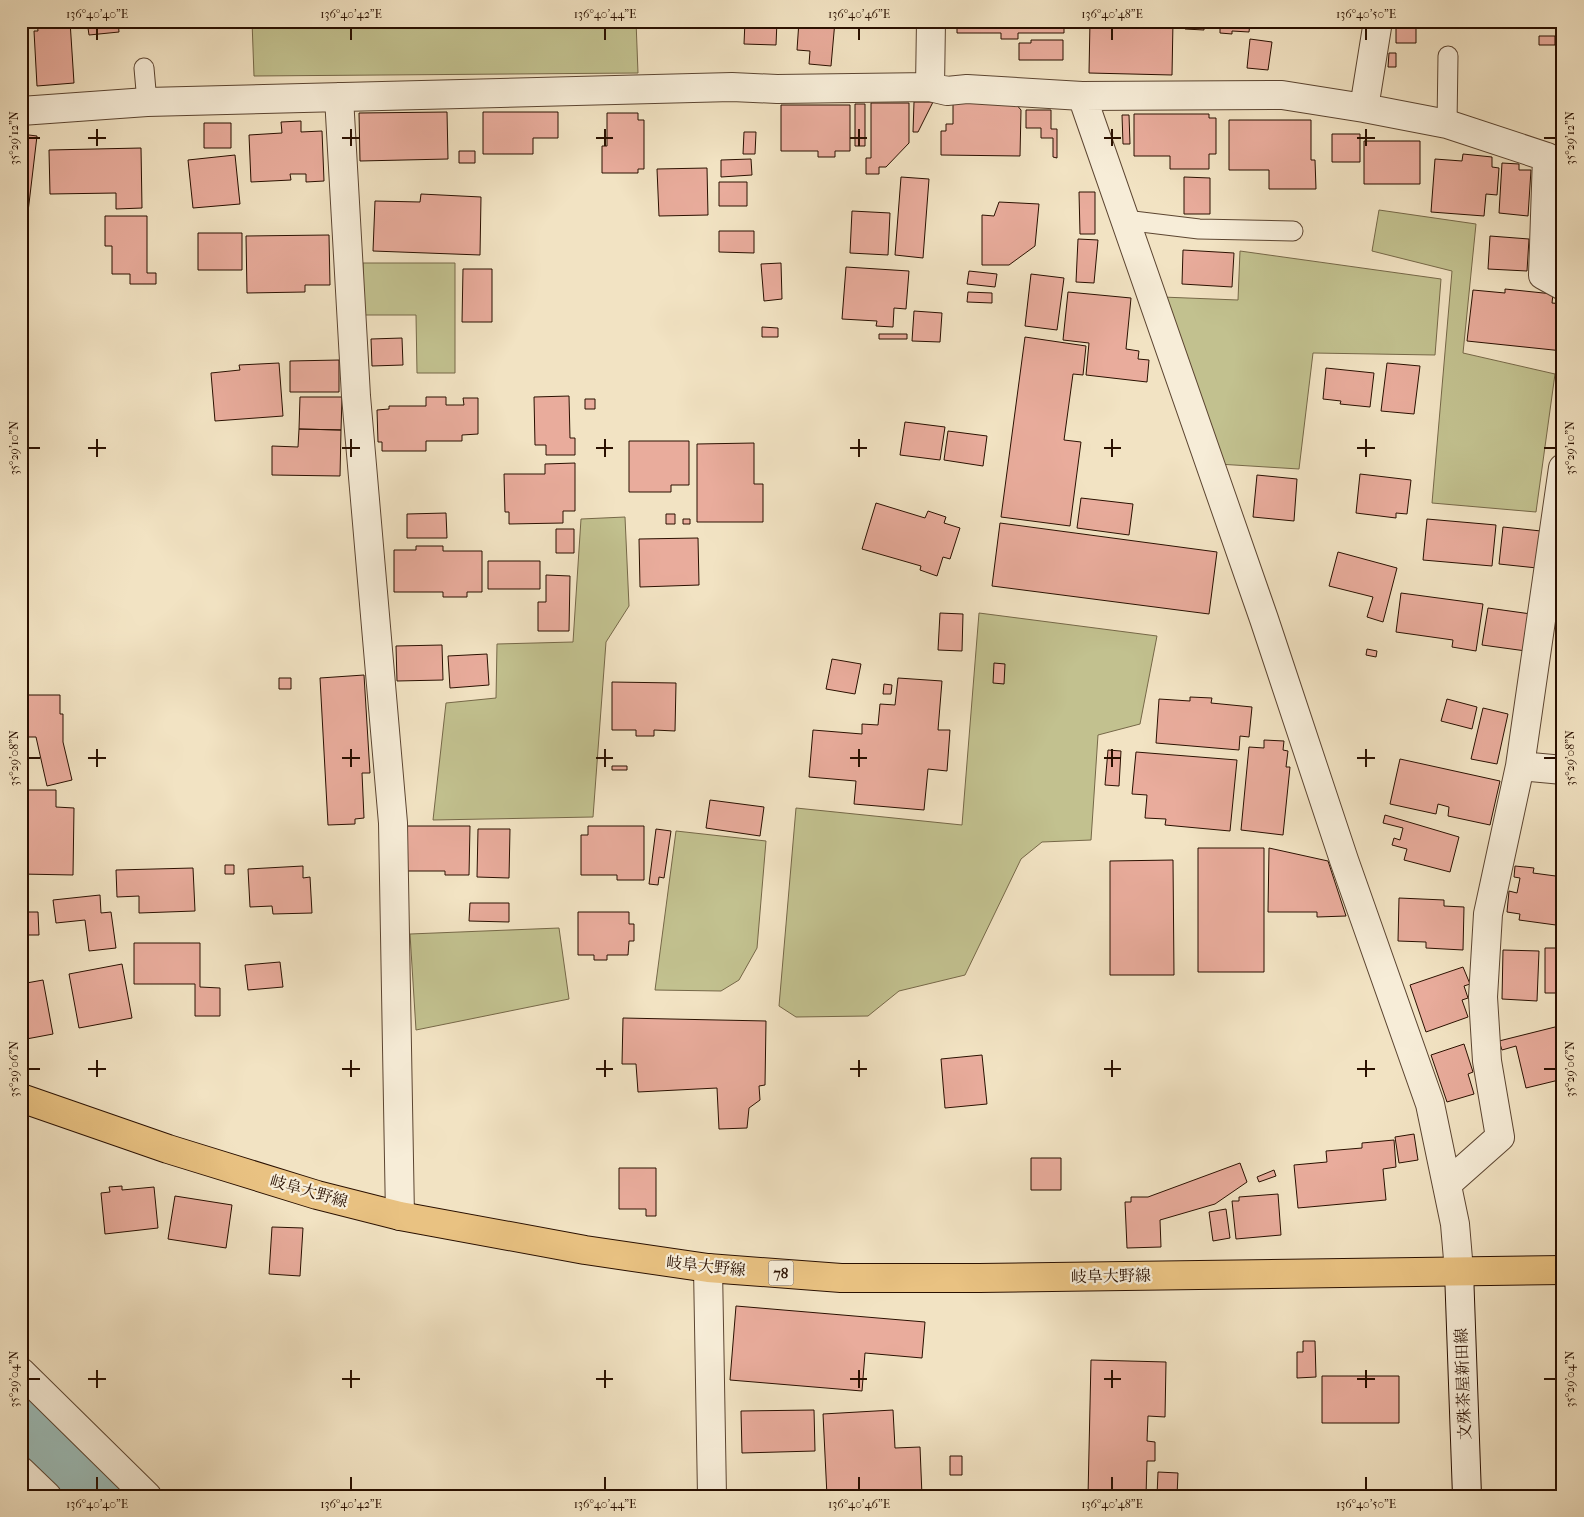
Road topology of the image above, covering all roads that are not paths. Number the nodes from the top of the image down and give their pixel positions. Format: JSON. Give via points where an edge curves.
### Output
{"nodes":[{"id":1,"x":931,"y":21,"type":"edge"},
{"id":2,"x":1378,"y":21,"type":"edge"},
{"id":3,"x":1448,"y":56,"type":"dead end"},
{"id":4,"x":144,"y":68,"type":"dead end"},
{"id":5,"x":930,"y":87,"type":"junction"},
{"id":6,"x":1082,"y":96,"type":"junction"},
{"id":7,"x":339,"y":97,"type":"junction"},
{"id":8,"x":147,"y":102,"type":"junction"},
{"id":9,"x":1364,"y":108,"type":"junction"},
{"id":10,"x":21,"y":112,"type":"edge"},
{"id":11,"x":1447,"y":124,"type":"junction"},
{"id":12,"x":1555,"y":162,"type":"edge"},
{"id":13,"x":1125,"y":220,"type":"junction"},
{"id":14,"x":1293,"y":231,"type":"dead end"},
{"id":15,"x":1563,"y":286,"type":"edge"},
{"id":16,"x":1563,"y":468,"type":"edge"},
{"id":17,"x":1520,"y":766,"type":"junction"},
{"id":18,"x":1563,"y":770,"type":"edge"},
{"id":19,"x":21,"y":1098,"type":"edge"},
{"id":20,"x":1447,"y":1184,"type":"junction"},
{"id":21,"x":400,"y":1216,"type":"junction"},
{"id":22,"x":708,"y":1268,"type":"junction"},
{"id":23,"x":1563,"y":1270,"type":"edge"},
{"id":24,"x":1460,"y":1271,"type":"junction"},
{"id":25,"x":21,"y":1372,"type":"edge"},
{"id":26,"x":21,"y":1471,"type":"edge"},
{"id":27,"x":47,"y":1496,"type":"edge"},
{"id":28,"x":147,"y":1496,"type":"edge"},
{"id":29,"x":712,"y":1496,"type":"edge"},
{"id":30,"x":1467,"y":1496,"type":"edge"}],
"edges":[{"from":1,"to":5,"type":"street"},
{"from":2,"to":9,"type":"street"},
{"from":3,"to":11,"type":"lane"},
{"from":4,"to":8,"type":"lane"},
{"from":5,"to":6,"type":"street","via":[[947,91],[967,89]]},
{"from":5,"to":7,"type":"street","via":[[732,87]]},
{"from":6,"to":9,"type":"street","via":[[1282,95]]},
{"from":6,"to":13,"type":"street","name":"文殊茶屋新田線"},
{"from":7,"to":8,"type":"street"},
{"from":7,"to":21,"type":"street","via":[[356,396],[393,823]]},
{"from":8,"to":10,"type":"street"},
{"from":9,"to":11,"type":"street"},
{"from":11,"to":12,"type":"street"},
{"from":12,"to":15,"type":"street","via":[[1543,275]]},
{"from":13,"to":14,"type":"lane","via":[[1199,229]]},
{"from":13,"to":20,"type":"street","name":"文殊茶屋新田線","via":[[1430,1104]]},
{"from":16,"to":17,"type":"street"},
{"from":17,"to":18,"type":"street"},
{"from":17,"to":20,"type":"street","via":[[1488,914],[1483,997],[1487,1061],[1500,1137]]},
{"from":19,"to":21,"type":"main road","name":"岐阜大野線","number":"78","via":[[168,1149],[316,1195]]},
{"from":20,"to":24,"type":"street","name":"文殊茶屋新田線"},
{"from":21,"to":22,"type":"main road","name":"岐阜大野線","number":"78","via":[[585,1250]]},
{"from":22,"to":24,"type":"main road","name":"岐阜大野線","number":"78","via":[[841,1278]]},
{"from":22,"to":29,"type":"street"},
{"from":23,"to":24,"type":"main road","name":"岐阜大野線","number":"78"},
{"from":24,"to":30,"type":"street","name":"文殊茶屋新田線"},
{"from":25,"to":28,"type":"street"},
{"from":26,"to":27,"type":"street"}]}
